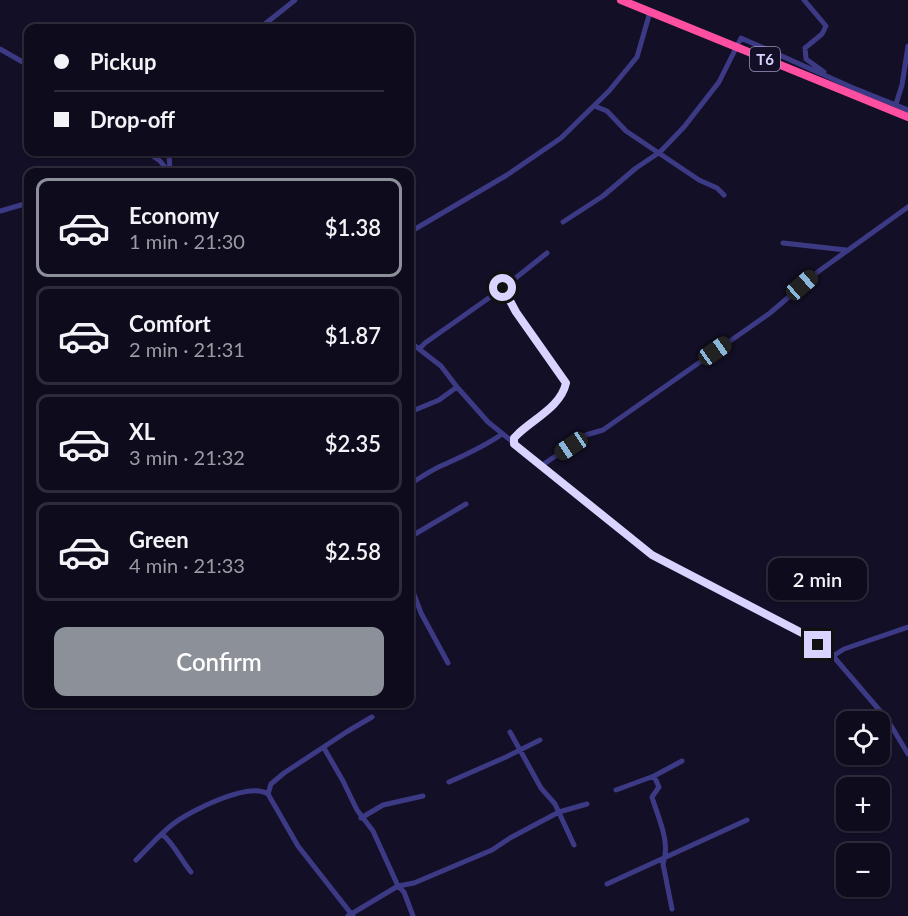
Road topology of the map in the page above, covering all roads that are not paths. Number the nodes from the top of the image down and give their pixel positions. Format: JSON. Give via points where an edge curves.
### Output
{"nodes":[{"id":1,"x":295,"y":0,"type":"edge"},
{"id":2,"x":621,"y":0,"type":"edge"},
{"id":3,"x":804,"y":0,"type":"edge"},
{"id":4,"x":650,"y":12,"type":"junction"},
{"id":5,"x":265,"y":24,"type":"edge"},
{"id":6,"x":908,"y":46,"type":"edge"},
{"id":7,"x":736,"y":47,"type":"junction"},
{"id":8,"x":0,"y":49,"type":"edge"},
{"id":9,"x":24,"y":63,"type":"edge"},
{"id":10,"x":829,"y":76,"type":"junction"},
{"id":11,"x":896,"y":104,"type":"junction"},
{"id":12,"x":597,"y":107,"type":"dead end"},
{"id":13,"x":908,"y":110,"type":"edge"},
{"id":14,"x":908,"y":117,"type":"edge"},
{"id":15,"x":660,"y":152,"type":"junction"},
{"id":16,"x":153,"y":156,"type":"edge"},
{"id":17,"x":166,"y":168,"type":"edge"},
{"id":18,"x":724,"y":195,"type":"dead end"},
{"id":19,"x":24,"y":203,"type":"edge"},
{"id":20,"x":908,"y":207,"type":"edge"},
{"id":21,"x":0,"y":211,"type":"edge"},
{"id":22,"x":563,"y":222,"type":"dead end"},
{"id":23,"x":414,"y":230,"type":"edge"},
{"id":24,"x":783,"y":243,"type":"dead end"},
{"id":25,"x":848,"y":250,"type":"junction"},
{"id":26,"x":547,"y":253,"type":"dead end"},
{"id":27,"x":503,"y":288,"type":"junction"},
{"id":28,"x":414,"y":345,"type":"edge"},
{"id":29,"x":419,"y":349,"type":"junction"},
{"id":30,"x":457,"y":387,"type":"junction"},
{"id":31,"x":414,"y":410,"type":"edge"},
{"id":32,"x":502,"y":434,"type":"junction"},
{"id":33,"x":514,"y":444,"type":"junction"},
{"id":34,"x":541,"y":466,"type":"junction"},
{"id":35,"x":414,"y":482,"type":"edge"},
{"id":36,"x":466,"y":504,"type":"dead end"},
{"id":37,"x":414,"y":535,"type":"edge"},
{"id":38,"x":414,"y":596,"type":"edge"},
{"id":39,"x":908,"y":627,"type":"edge"},
{"id":40,"x":833,"y":656,"type":"junction"},
{"id":41,"x":448,"y":663,"type":"dead end"},
{"id":42,"x":372,"y":717,"type":"dead end"},
{"id":43,"x":510,"y":732,"type":"dead end"},
{"id":44,"x":540,"y":740,"type":"dead end"},
{"id":45,"x":324,"y":748,"type":"junction"},
{"id":46,"x":519,"y":750,"type":"junction"},
{"id":47,"x":908,"y":754,"type":"edge"},
{"id":48,"x":682,"y":761,"type":"dead end"},
{"id":49,"x":654,"y":776,"type":"junction"},
{"id":50,"x":449,"y":782,"type":"dead end"},
{"id":51,"x":616,"y":790,"type":"dead end"},
{"id":52,"x":268,"y":794,"type":"junction"},
{"id":53,"x":423,"y":796,"type":"dead end"},
{"id":54,"x":586,"y":804,"type":"dead end"},
{"id":55,"x":559,"y":812,"type":"junction"},
{"id":56,"x":361,"y":818,"type":"junction"},
{"id":57,"x":747,"y":820,"type":"dead end"},
{"id":58,"x":162,"y":834,"type":"junction"},
{"id":59,"x":574,"y":845,"type":"dead end"},
{"id":60,"x":665,"y":857,"type":"junction"},
{"id":61,"x":136,"y":860,"type":"dead end"},
{"id":62,"x":191,"y":872,"type":"dead end"},
{"id":63,"x":607,"y":884,"type":"dead end"},
{"id":64,"x":398,"y":886,"type":"junction"},
{"id":65,"x":672,"y":909,"type":"dead end"},
{"id":66,"x":351,"y":915,"type":"edge"},
{"id":67,"x":413,"y":916,"type":"edge"}],
"edges":[{"from":1,"to":5,"type":"street"},
{"from":2,"to":4,"type":"highway","number":"T6"},
{"from":3,"to":10,"type":"street","via":[[826,26],[805,48],[806,58]]},
{"from":4,"to":7,"type":"highway","number":"T6"},
{"from":4,"to":23,"type":"street","via":[[637,57],[561,138]]},
{"from":6,"to":11,"type":"street"},
{"from":7,"to":10,"type":"street","via":[[741,38]]},
{"from":7,"to":14,"type":"highway","number":"T6"},
{"from":7,"to":15,"type":"street","via":[[719,82]]},
{"from":8,"to":9,"type":"street"},
{"from":10,"to":11,"type":"street"},
{"from":11,"to":13,"type":"street"},
{"from":12,"to":15,"type":"street"},
{"from":15,"to":18,"type":"street"},
{"from":15,"to":22,"type":"street"},
{"from":16,"to":17,"type":"street"},
{"from":19,"to":21,"type":"street"},
{"from":20,"to":25,"type":"street"},
{"from":24,"to":25,"type":"street"},
{"from":25,"to":34,"type":"street","via":[[770,314],[603,430],[586,435]]},
{"from":26,"to":27,"type":"street"},
{"from":27,"to":29,"type":"street"},
{"from":27,"to":33,"type":"street","via":[[566,383],[556,402],[519,433]]},
{"from":28,"to":29,"type":"street"},
{"from":29,"to":30,"type":"street","via":[[441,366]]},
{"from":30,"to":31,"type":"street"},
{"from":30,"to":32,"type":"street"},
{"from":32,"to":33,"type":"street"},
{"from":32,"to":35,"type":"street"},
{"from":33,"to":34,"type":"street"},
{"from":34,"to":40,"type":"street","via":[[652,555],[804,634]]},
{"from":36,"to":37,"type":"street"},
{"from":38,"to":41,"type":"street"},
{"from":39,"to":40,"type":"street"},
{"from":40,"to":47,"type":"street","via":[[887,719]]},
{"from":42,"to":45,"type":"street"},
{"from":43,"to":46,"type":"street"},
{"from":44,"to":46,"type":"street"},
{"from":45,"to":52,"type":"street","via":[[277,778]]},
{"from":45,"to":56,"type":"street"},
{"from":46,"to":50,"type":"street"},
{"from":46,"to":55,"type":"street"},
{"from":48,"to":49,"type":"street"},
{"from":49,"to":51,"type":"street"},
{"from":49,"to":60,"type":"street","via":[[659,787],[652,797],[663,832]]},
{"from":52,"to":58,"type":"street","via":[[262,790],[244,792],[204,807]]},
{"from":52,"to":66,"type":"street","via":[[298,846]]},
{"from":53,"to":56,"type":"street","via":[[382,805]]},
{"from":54,"to":55,"type":"street"},
{"from":55,"to":59,"type":"street"},
{"from":55,"to":64,"type":"street","via":[[492,850]]},
{"from":56,"to":64,"type":"street","via":[[372,831]]},
{"from":57,"to":60,"type":"street"},
{"from":58,"to":61,"type":"street"},
{"from":58,"to":62,"type":"street"},
{"from":60,"to":63,"type":"street"},
{"from":60,"to":65,"type":"street"},
{"from":64,"to":66,"type":"street"},
{"from":64,"to":67,"type":"street"}]}
